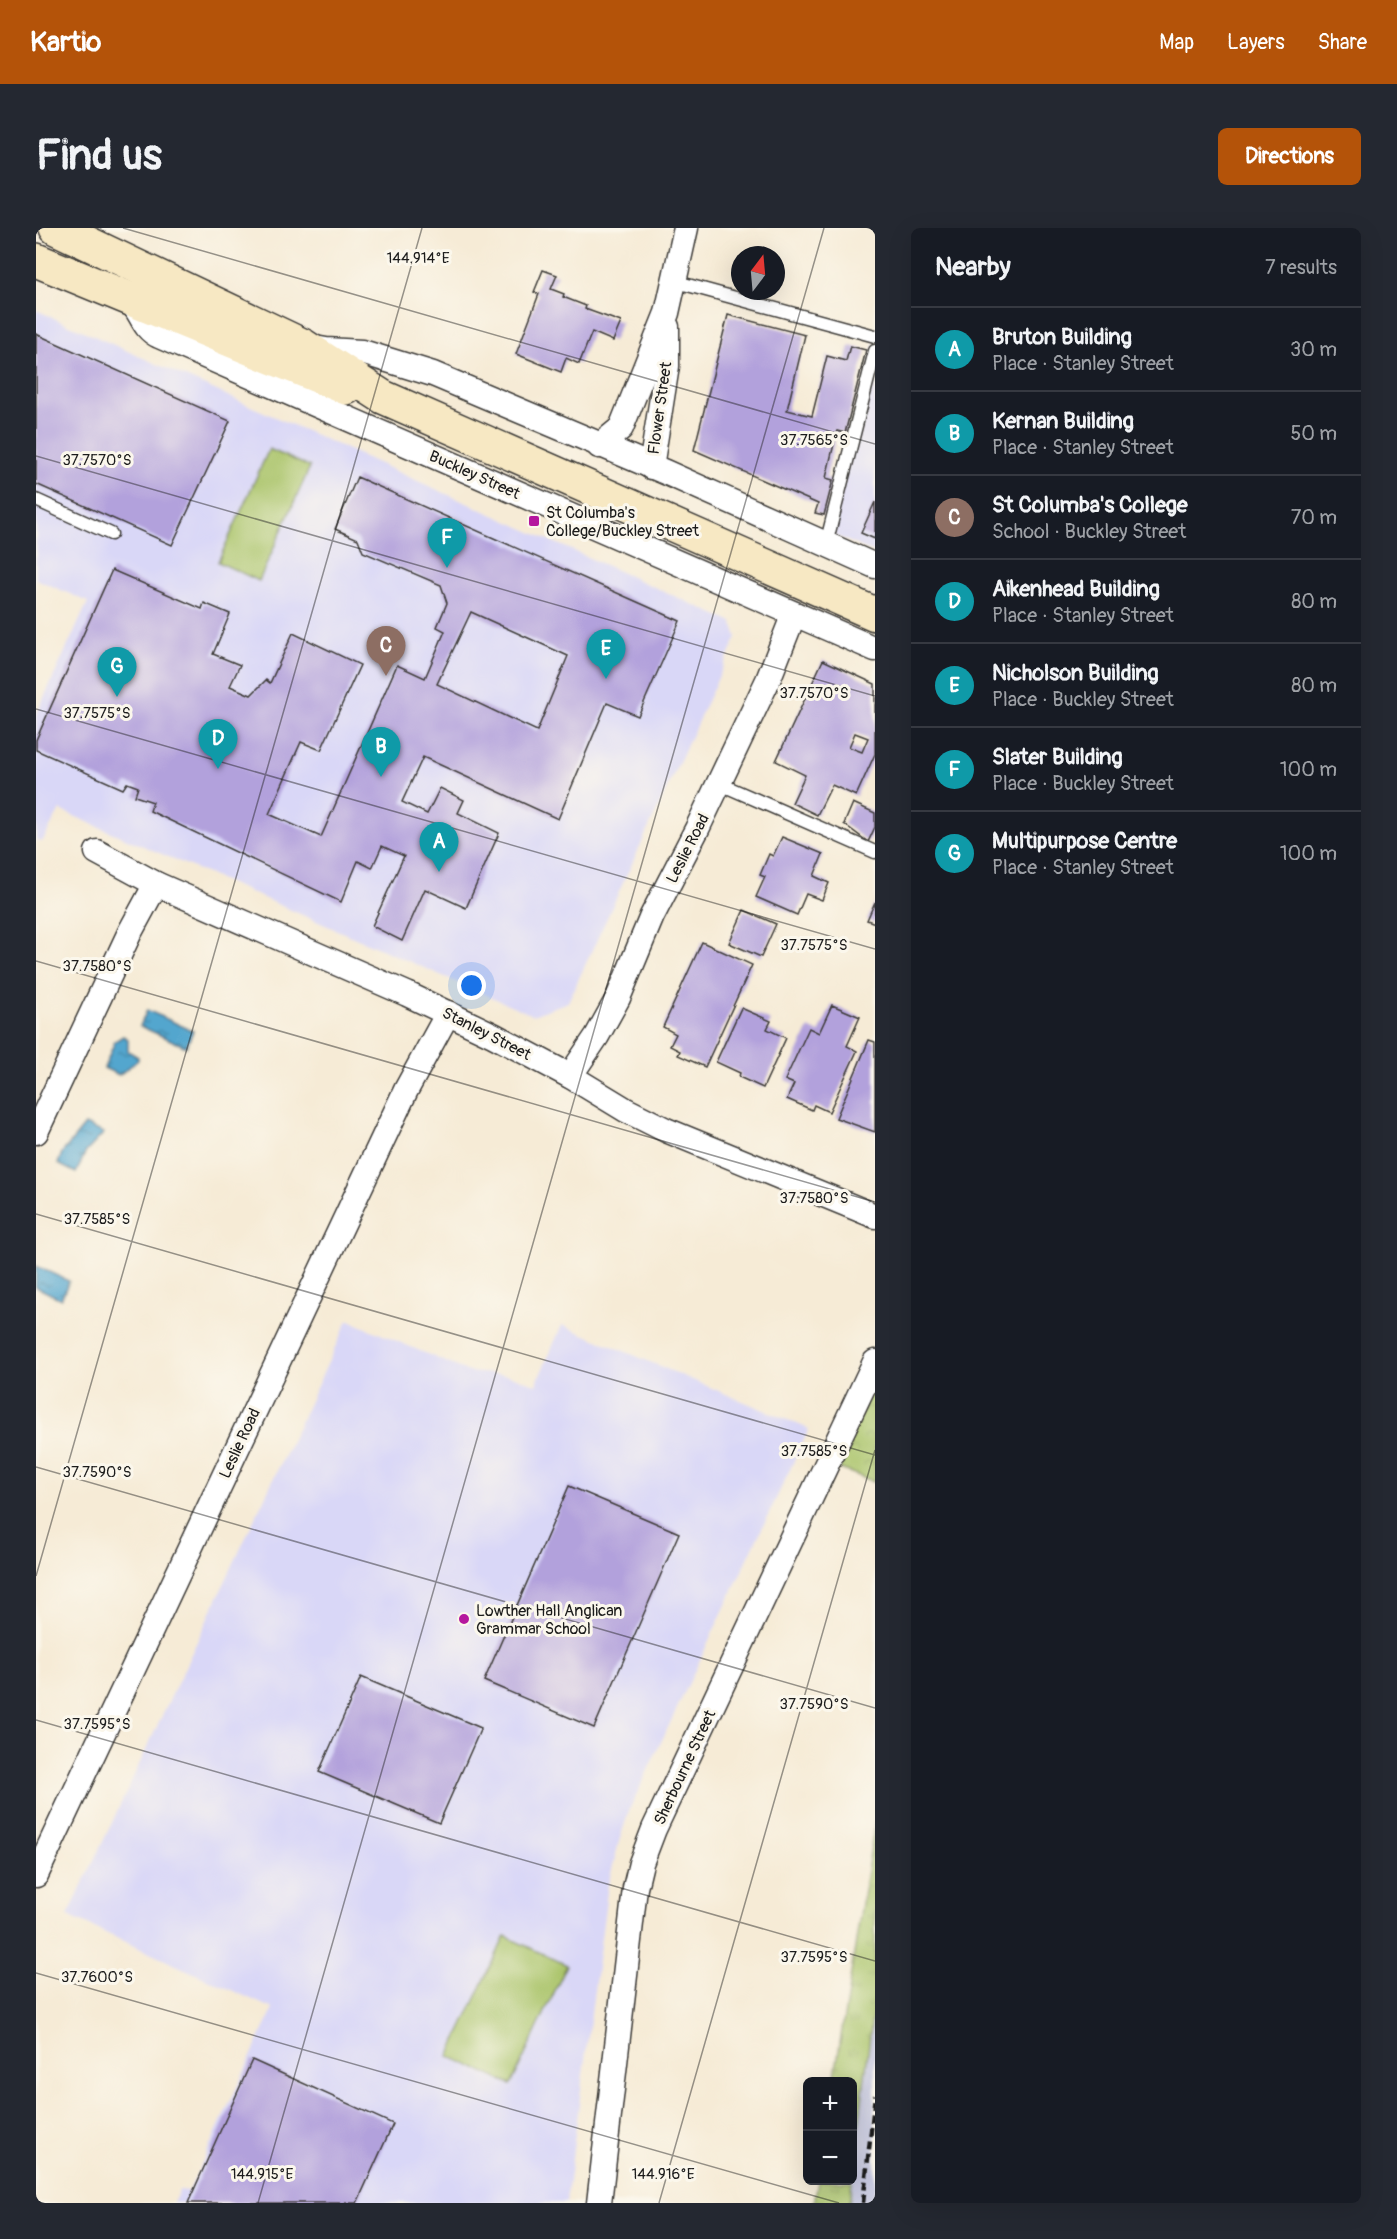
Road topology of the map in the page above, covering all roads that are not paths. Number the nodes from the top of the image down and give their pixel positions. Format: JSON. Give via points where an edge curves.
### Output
{"nodes":[{"id":1,"x":56,"y":228,"type":"edge"},
{"id":2,"x":686,"y":228,"type":"edge"},
{"id":3,"x":36,"y":261,"type":"edge"},
{"id":4,"x":674,"y":281,"type":"junction"},
{"id":5,"x":123,"y":296,"type":"junction"},
{"id":6,"x":667,"y":313,"type":"junction"},
{"id":7,"x":875,"y":336,"type":"edge"},
{"id":8,"x":304,"y":346,"type":"junction"},
{"id":9,"x":875,"y":351,"type":"edge"},
{"id":10,"x":383,"y":397,"type":"junction"},
{"id":11,"x":599,"y":446,"type":"junction"},
{"id":12,"x":651,"y":467,"type":"junction"},
{"id":13,"x":36,"y":500,"type":"edge"},
{"id":14,"x":111,"y":534,"type":"dead end"},
{"id":15,"x":826,"y":544,"type":"junction"},
{"id":16,"x":875,"y":566,"type":"edge"},
{"id":17,"x":794,"y":614,"type":"junction"},
{"id":18,"x":875,"y":614,"type":"edge"},
{"id":19,"x":875,"y":649,"type":"edge"},
{"id":20,"x":718,"y":783,"type":"junction"},
{"id":21,"x":97,"y":852,"type":"dead end"},
{"id":22,"x":875,"y":852,"type":"edge"},
{"id":23,"x":156,"y":884,"type":"junction"},
{"id":24,"x":448,"y":1013,"type":"junction"},
{"id":25,"x":570,"y":1076,"type":"junction"},
{"id":26,"x":36,"y":1132,"type":"edge"},
{"id":27,"x":875,"y":1216,"type":"edge"},
{"id":28,"x":875,"y":1362,"type":"edge"},
{"id":29,"x":36,"y":1875,"type":"edge"},
{"id":30,"x":598,"y":2203,"type":"edge"}],
"edges":[{"from":1,"to":8,"type":"main road","name":"Buckley Street"},
{"from":2,"to":4,"type":"street","name":"Flower Street"},
{"from":3,"to":5,"type":"main road","name":"Buckley Street"},
{"from":4,"to":6,"type":"street","name":"Flower Street"},
{"from":4,"to":7,"type":"lane"},
{"from":5,"to":10,"type":"main road","name":"Buckley Street","via":[[329,383]]},
{"from":5,"to":17,"type":"street","name":"Buckley Street","via":[[136,307],[147,328],[159,336]]},
{"from":6,"to":11,"type":"street","name":"Flower Street","via":[[621,428]]},
{"from":6,"to":12,"type":"street","name":"Flower Street","via":[[667,366]]},
{"from":8,"to":10,"type":"main road","name":"Buckley Street"},
{"from":8,"to":11,"type":"street","name":"Buckley Street","via":[[362,352],[418,368]]},
{"from":9,"to":15,"type":"lane"},
{"from":10,"to":18,"type":"main road","name":"Buckley Street"},
{"from":11,"to":12,"type":"street","name":"Buckley Street"},
{"from":12,"to":15,"type":"street","name":"Buckley Street"},
{"from":13,"to":14,"type":"lane"},
{"from":15,"to":16,"type":"street","name":"Buckley Street"},
{"from":17,"to":19,"type":"street","name":"Buckley Street"},
{"from":17,"to":20,"type":"street","name":"Leslie Road","via":[[768,680]]},
{"from":20,"to":22,"type":"lane"},
{"from":20,"to":25,"type":"street","name":"Leslie Road","via":[[652,916],[618,999]]},
{"from":21,"to":23,"type":"street","name":"Stanley Street"},
{"from":23,"to":24,"type":"street","name":"Stanley Street"},
{"from":23,"to":26,"type":"street","via":[[129,932]]},
{"from":24,"to":25,"type":"street","name":"Stanley Street"},
{"from":24,"to":29,"type":"street","name":"Leslie Road","via":[[406,1090]]},
{"from":25,"to":27,"type":"street","name":"Stanley Street","via":[[666,1130]]},
{"from":28,"to":30,"type":"street","name":"Sherbourne Street","via":[[641,1863]]}]}
